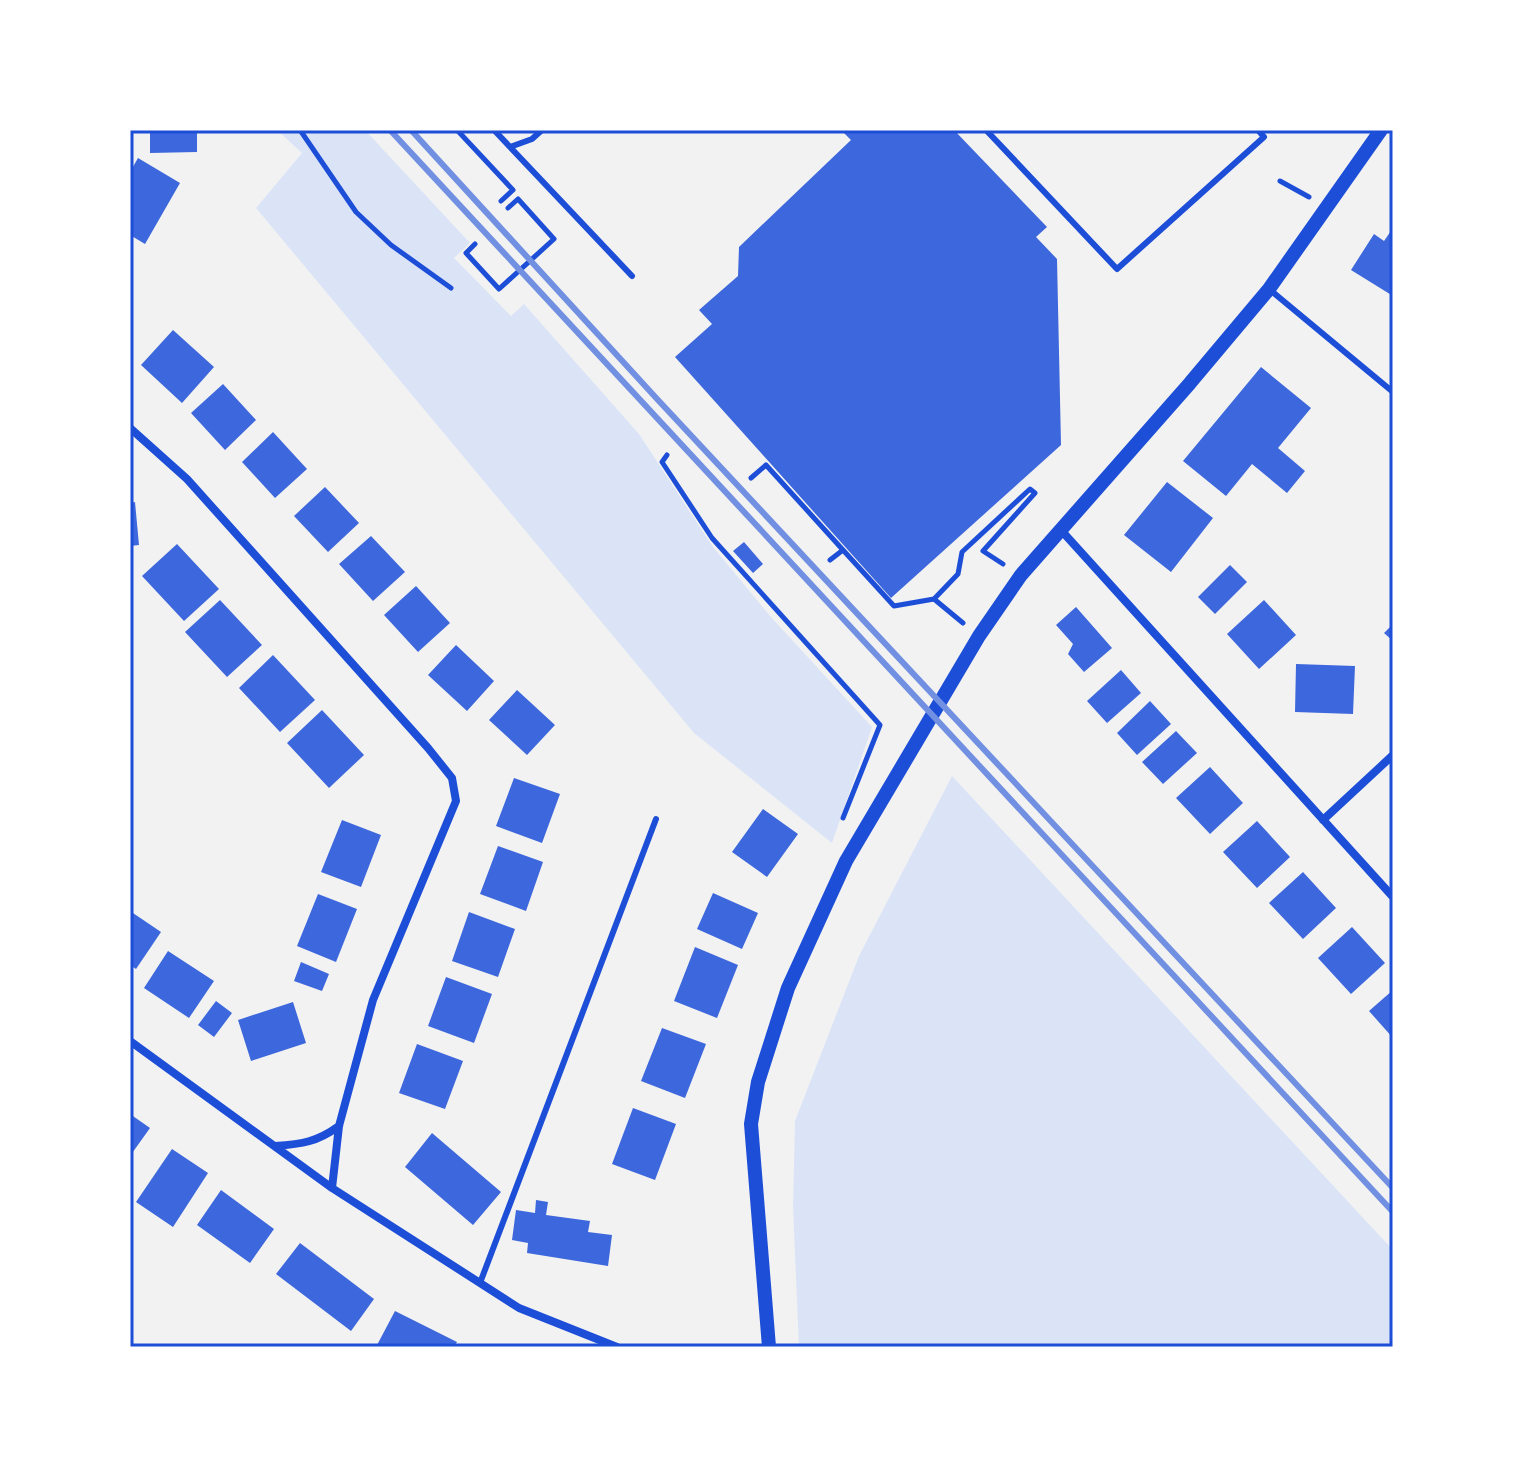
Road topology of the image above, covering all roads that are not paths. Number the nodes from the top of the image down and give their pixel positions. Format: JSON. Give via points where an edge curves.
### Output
{"nodes":[{"id":1,"x":494,"y":130,"type":"edge"},
{"id":2,"x":542,"y":130,"type":"edge"},
{"id":3,"x":986,"y":130,"type":"edge"},
{"id":4,"x":1258,"y":130,"type":"edge"},
{"id":5,"x":1381,"y":130,"type":"edge"},
{"id":6,"x":510,"y":147,"type":"junction"},
{"id":7,"x":632,"y":276,"type":"dead end"},
{"id":8,"x":1269,"y":289,"type":"junction"},
{"id":9,"x":1393,"y":392,"type":"edge"},
{"id":10,"x":130,"y":428,"type":"edge"},
{"id":11,"x":1060,"y":528,"type":"junction"},
{"id":12,"x":1393,"y":755,"type":"edge"},
{"id":13,"x":656,"y":819,"type":"dead end"},
{"id":14,"x":1323,"y":820,"type":"junction"},
{"id":15,"x":1393,"y":897,"type":"edge"},
{"id":16,"x":130,"y":1041,"type":"edge"},
{"id":17,"x":339,"y":1126,"type":"junction"},
{"id":18,"x":275,"y":1146,"type":"junction"},
{"id":19,"x":332,"y":1188,"type":"junction"},
{"id":20,"x":480,"y":1283,"type":"junction"},
{"id":21,"x":617,"y":1347,"type":"edge"},
{"id":22,"x":769,"y":1347,"type":"edge"}],
"edges":[{"from":1,"to":6,"type":"lane"},
{"from":2,"to":6,"type":"lane"},
{"from":3,"to":4,"type":"lane","via":[[1117,269],[1264,137]]},
{"from":5,"to":8,"type":"street"},
{"from":6,"to":7,"type":"lane"},
{"from":8,"to":9,"type":"lane"},
{"from":8,"to":11,"type":"street"},
{"from":10,"to":17,"type":"street","via":[[187,479],[452,778],[456,801],[373,1000]]},
{"from":11,"to":14,"type":"street"},
{"from":11,"to":22,"type":"street","via":[[979,636],[846,861],[788,988],[758,1082],[751,1124]]},
{"from":12,"to":14,"type":"street"},
{"from":13,"to":20,"type":"lane"},
{"from":14,"to":15,"type":"street"},
{"from":16,"to":18,"type":"street"},
{"from":17,"to":18,"type":"street","via":[[323,1138]]},
{"from":17,"to":19,"type":"street"},
{"from":18,"to":19,"type":"street"},
{"from":19,"to":20,"type":"street"},
{"from":20,"to":21,"type":"street","via":[[519,1308]]}]}
